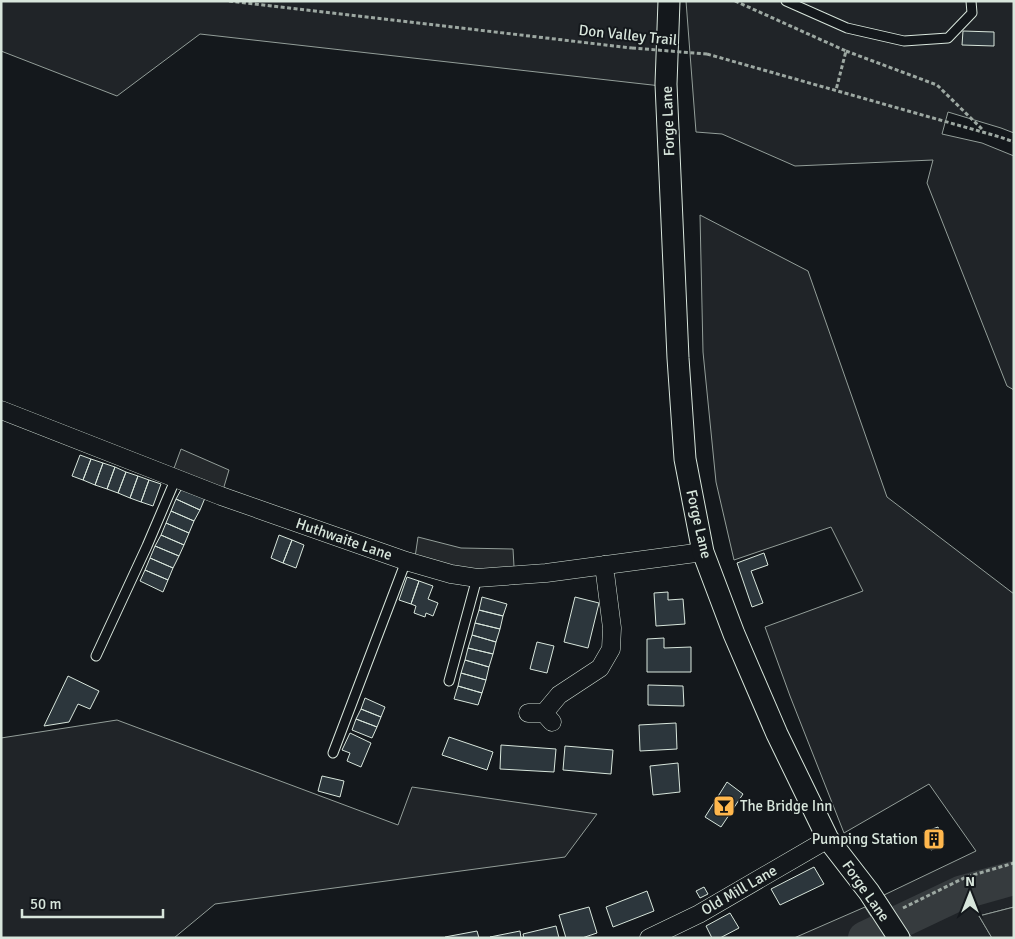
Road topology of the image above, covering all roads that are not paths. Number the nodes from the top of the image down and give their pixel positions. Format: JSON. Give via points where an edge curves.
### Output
{"nodes":[{"id":1,"x":669,"y":1,"type":"edge"},
{"id":2,"x":786,"y":1,"type":"edge"},
{"id":3,"x":971,"y":1,"type":"edge"},
{"id":4,"x":1,"y":410,"type":"edge"},
{"id":5,"x":176,"y":478,"type":"junction"},
{"id":6,"x":703,"y":552,"type":"junction"},
{"id":7,"x":406,"y":561,"type":"junction"},
{"id":8,"x":604,"y":565,"type":"junction"},
{"id":9,"x":477,"y":578,"type":"junction"},
{"id":10,"x":96,"y":656,"type":"dead end"},
{"id":11,"x":449,"y":681,"type":"dead end"},
{"id":12,"x":541,"y":716,"type":"dead end"},
{"id":13,"x":333,"y":752,"type":"dead end"},
{"id":14,"x":828,"y":839,"type":"junction"},
{"id":15,"x":649,"y":938,"type":"edge"},
{"id":16,"x":899,"y":938,"type":"edge"}],
"edges":[{"from":1,"to":6,"type":"street","name":"Forge Lane","via":[[666,64],[684,459]]},
{"from":2,"to":3,"type":"lane","via":[[847,28],[904,41],[948,38],[972,13]]},
{"from":4,"to":5,"type":"street","name":"Huthwaite Lane"},
{"from":5,"to":7,"type":"street","name":"Huthwaite Lane"},
{"from":5,"to":10,"type":"lane"},
{"from":6,"to":8,"type":"street","name":"Huthwaite Lane"},
{"from":6,"to":14,"type":"street","name":"Forge Lane","via":[[773,725]]},
{"from":7,"to":9,"type":"street","name":"Huthwaite Lane"},
{"from":7,"to":13,"type":"lane"},
{"from":8,"to":9,"type":"street","name":"Huthwaite Lane"},
{"from":8,"to":12,"type":"street","via":[[612,628],[611,649],[600,668],[559,695]]},
{"from":9,"to":11,"type":"lane"},
{"from":14,"to":15,"type":"street","name":"Old Mill Lane","via":[[700,914]]},
{"from":14,"to":16,"type":"street","name":"Forge Lane"}]}
